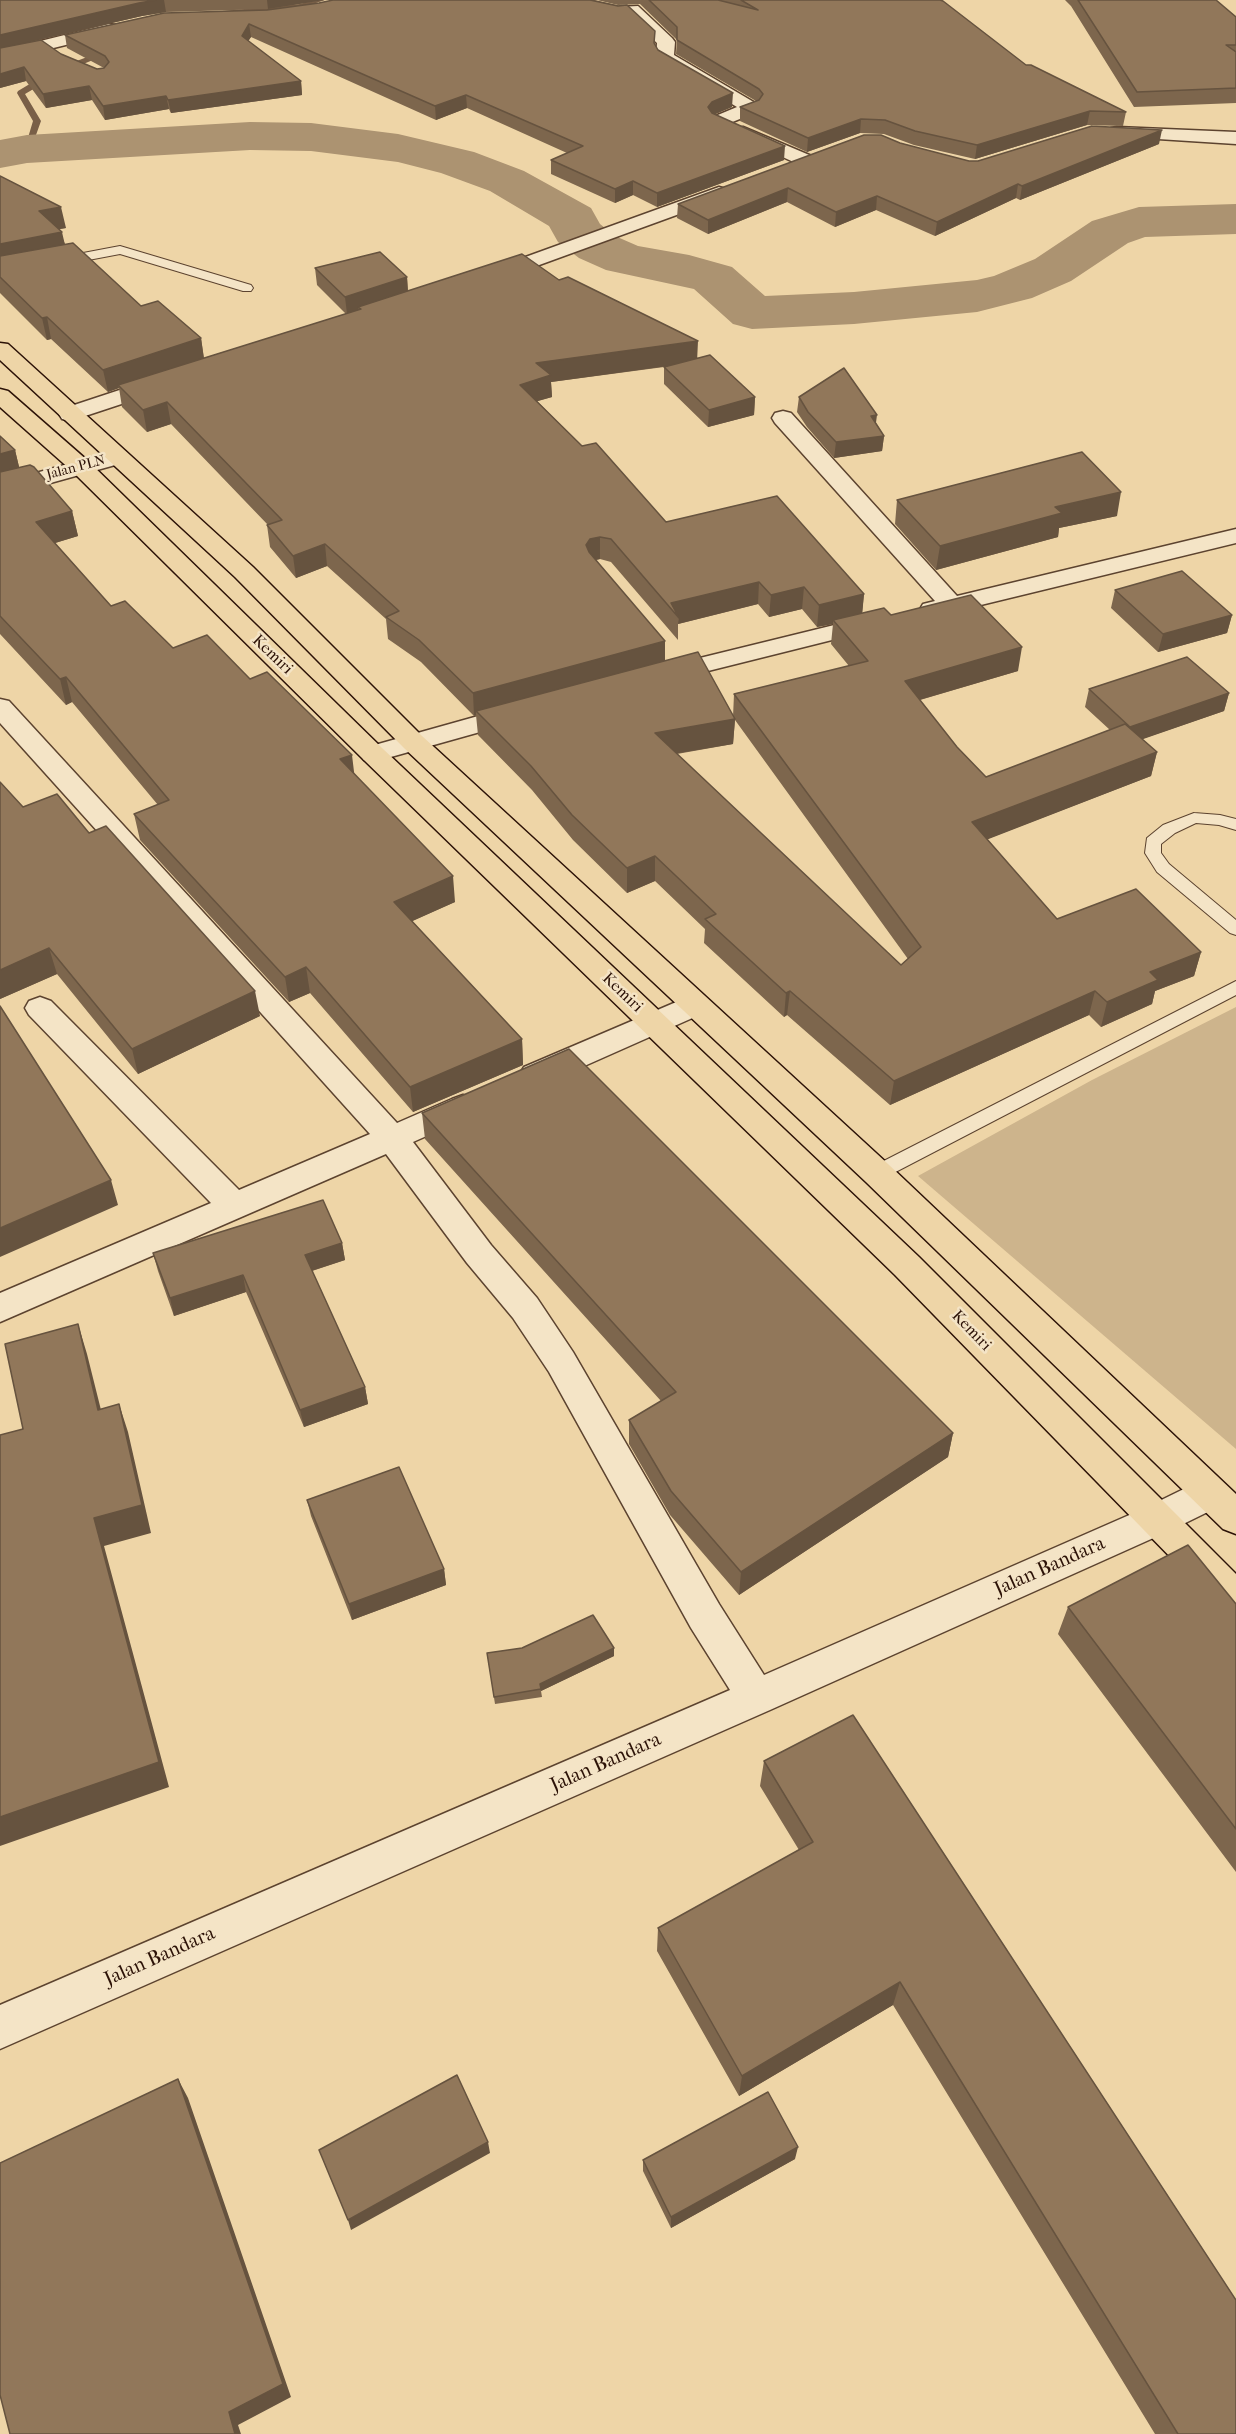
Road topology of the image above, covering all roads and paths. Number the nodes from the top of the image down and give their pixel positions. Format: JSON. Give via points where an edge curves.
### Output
{"nodes":[{"id":1,"x":565,"y":0,"type":"edge"},
{"id":2,"x":124,"y":26,"type":"edge"},
{"id":3,"x":0,"y":40,"type":"edge"},
{"id":4,"x":46,"y":45,"type":"junction"},
{"id":5,"x":8,"y":54,"type":"edge"},
{"id":6,"x":63,"y":56,"type":"edge"},
{"id":7,"x":1101,"y":131,"type":"edge"},
{"id":8,"x":1236,"y":138,"type":"edge"},
{"id":9,"x":828,"y":153,"type":"edge"},
{"id":10,"x":807,"y":161,"type":"junction"},
{"id":11,"x":779,"y":172,"type":"edge"},
{"id":12,"x":738,"y":186,"type":"edge"},
{"id":13,"x":55,"y":263,"type":"edge"},
{"id":14,"x":466,"y":284,"type":"edge"},
{"id":15,"x":247,"y":288,"type":"dead end"},
{"id":16,"x":0,"y":348,"type":"edge"},
{"id":17,"x":183,"y":376,"type":"edge"},
{"id":18,"x":0,"y":396,"type":"edge"},
{"id":19,"x":70,"y":414,"type":"junction"},
{"id":20,"x":783,"y":418,"type":"dead end"},
{"id":21,"x":118,"y":457,"type":"junction"},
{"id":22,"x":80,"y":466,"type":"junction"},
{"id":23,"x":0,"y":490,"type":"edge"},
{"id":24,"x":1236,"y":536,"type":"edge"},
{"id":25,"x":952,"y":604,"type":"junction"},
{"id":26,"x":635,"y":681,"type":"edge"},
{"id":27,"x":544,"y":706,"type":"edge"},
{"id":28,"x":0,"y":707,"type":"edge"},
{"id":29,"x":414,"y":742,"type":"junction"},
{"id":30,"x":373,"y":754,"type":"junction"},
{"id":31,"x":1236,"y":825,"type":"edge"},
{"id":32,"x":1236,"y":929,"type":"edge"},
{"id":33,"x":1236,"y":987,"type":"edge"},
{"id":34,"x":695,"y":1005,"type":"junction"},
{"id":35,"x":40,"y":1008,"type":"dead end"},
{"id":36,"x":654,"y":1023,"type":"junction"},
{"id":37,"x":392,"y":1138,"type":"junction"},
{"id":38,"x":877,"y":1173,"type":"junction"},
{"id":39,"x":234,"y":1206,"type":"junction"},
{"id":40,"x":0,"y":1308,"type":"edge"},
{"id":41,"x":1209,"y":1494,"type":"junction"},
{"id":42,"x":1236,"y":1518,"type":"edge"},
{"id":43,"x":1156,"y":1520,"type":"junction"},
{"id":44,"x":1236,"y":1599,"type":"edge"},
{"id":45,"x":756,"y":1697,"type":"junction"},
{"id":46,"x":0,"y":2026,"type":"edge"}],
"edges":[{"from":1,"to":10,"type":"street","via":[[618,12],[632,10],[666,42],[666,57],[751,108],[719,121]]},
{"from":2,"to":4,"type":"street"},
{"from":3,"to":5,"type":"street"},
{"from":4,"to":5,"type":"street"},
{"from":4,"to":6,"type":"street"},
{"from":7,"to":8,"type":"street"},
{"from":9,"to":10,"type":"street"},
{"from":10,"to":11,"type":"street"},
{"from":12,"to":14,"type":"street"},
{"from":13,"to":15,"type":"lane","via":[[120,250]]},
{"from":16,"to":19,"type":"highway"},
{"from":17,"to":19,"type":"street"},
{"from":18,"to":22,"type":"highway","name":"Kemiri"},
{"from":19,"to":21,"type":"highway"},
{"from":20,"to":25,"type":"street"},
{"from":21,"to":22,"type":"street","name":"Jalan PLN"},
{"from":21,"to":29,"type":"highway","via":[[244,572]]},
{"from":22,"to":23,"type":"street","name":"Jalan PLN"},
{"from":22,"to":30,"type":"highway","name":"Kemiri"},
{"from":24,"to":25,"type":"street"},
{"from":25,"to":26,"type":"street","via":[[679,661]]},
{"from":27,"to":29,"type":"street"},
{"from":28,"to":37,"type":"street"},
{"from":29,"to":30,"type":"street"},
{"from":29,"to":34,"type":"highway"},
{"from":30,"to":36,"type":"highway","name":"Kemiri"},
{"from":31,"to":32,"type":"lane","via":[[1194,818],[1169,829],[1153,842],[1153,853],[1162,868]]},
{"from":33,"to":38,"type":"lane"},
{"from":34,"to":36,"type":"street"},
{"from":34,"to":38,"type":"highway"},
{"from":35,"to":39,"type":"street"},
{"from":36,"to":37,"type":"street"},
{"from":36,"to":43,"type":"highway","name":"Kemiri","via":[[907,1266]]},
{"from":37,"to":39,"type":"street"},
{"from":37,"to":45,"type":"street","via":[[525,1308],[561,1362],[705,1616]]},
{"from":38,"to":41,"type":"highway"},
{"from":39,"to":40,"type":"street"},
{"from":41,"to":42,"type":"highway"},
{"from":41,"to":43,"type":"street","name":"Jalan Bandara"},
{"from":43,"to":44,"type":"highway","name":"Kemiri"},
{"from":43,"to":45,"type":"street","name":"Jalan Bandara"},
{"from":45,"to":46,"type":"street","name":"Jalan Bandara"}]}
